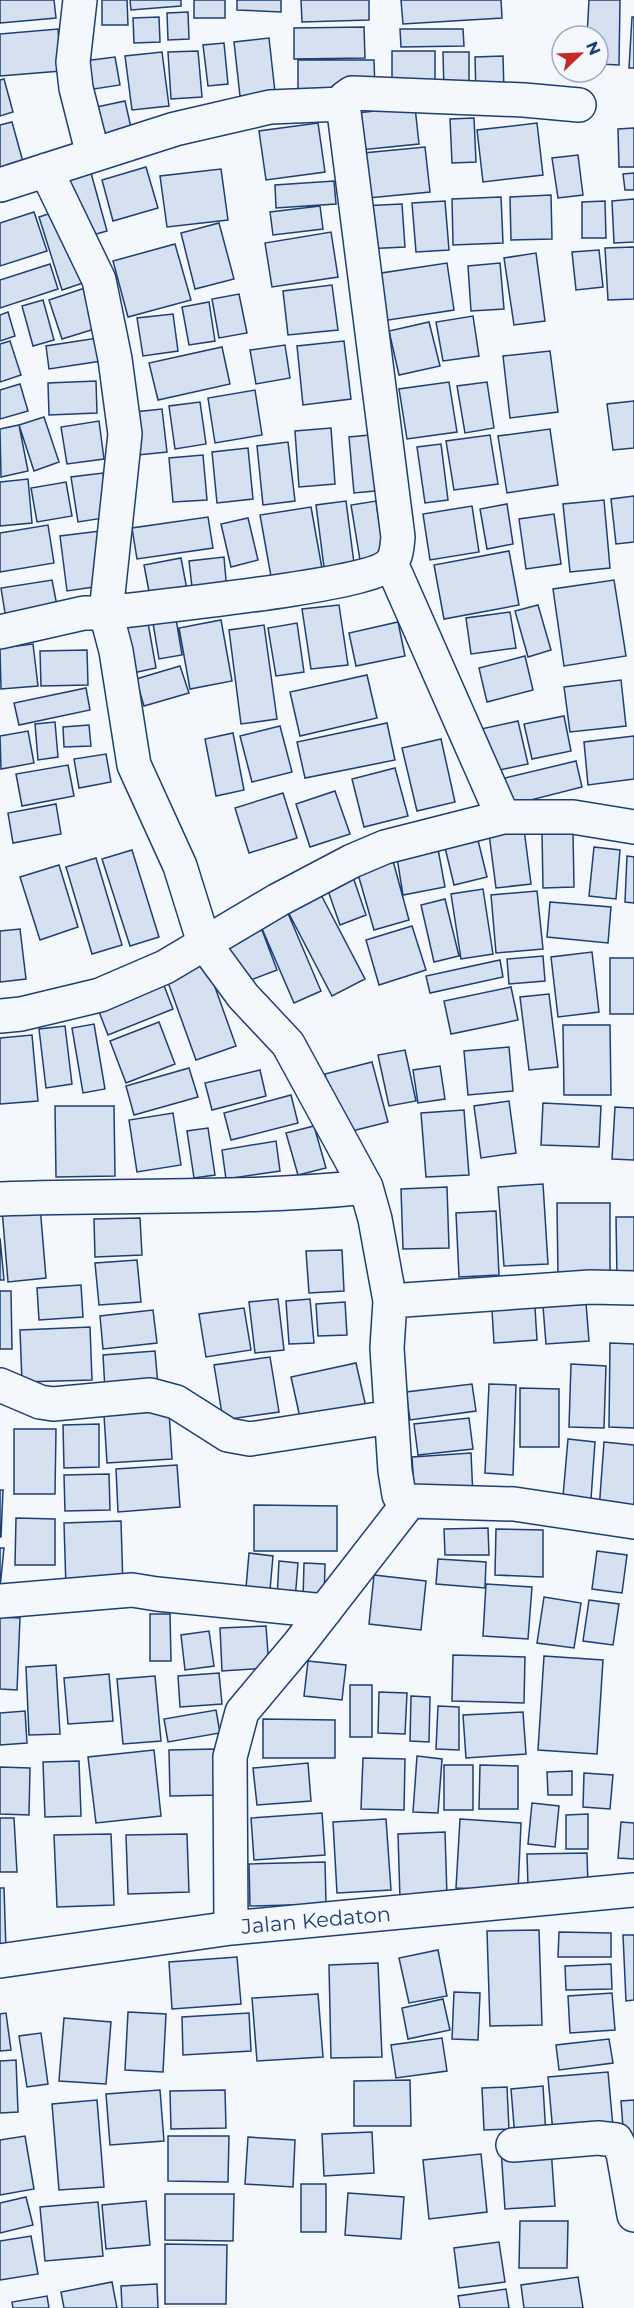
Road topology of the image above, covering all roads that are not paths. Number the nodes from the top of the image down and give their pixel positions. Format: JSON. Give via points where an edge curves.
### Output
{"nodes":[{"id":1,"x":80,"y":0,"type":"edge"},
{"id":2,"x":343,"y":104,"type":"junction"},
{"id":3,"x":579,"y":105,"type":"dead end"},
{"id":4,"x":93,"y":155,"type":"junction"},
{"id":5,"x":46,"y":170,"type":"junction"},
{"id":6,"x":0,"y":185,"type":"edge"},
{"id":7,"x":391,"y":563,"type":"junction"},
{"id":8,"x":105,"y":613,"type":"junction"},
{"id":9,"x":0,"y":629,"type":"edge"},
{"id":10,"x":503,"y":817,"type":"junction"},
{"id":11,"x":634,"y":827,"type":"edge"},
{"id":12,"x":204,"y":943,"type":"junction"},
{"id":13,"x":0,"y":1016,"type":"edge"},
{"id":14,"x":366,"y":1187,"type":"junction"},
{"id":15,"x":0,"y":1199,"type":"edge"},
{"id":16,"x":634,"y":1288,"type":"edge"},
{"id":17,"x":390,"y":1301,"type":"junction"},
{"id":18,"x":0,"y":1385,"type":"edge"},
{"id":19,"x":391,"y":1417,"type":"junction"},
{"id":20,"x":410,"y":1501,"type":"junction"},
{"id":21,"x":634,"y":1522,"type":"edge"},
{"id":22,"x":0,"y":1601,"type":"edge"},
{"id":23,"x":326,"y":1611,"type":"junction"},
{"id":24,"x":634,"y":1890,"type":"edge"},
{"id":25,"x":231,"y":1928,"type":"junction"},
{"id":26,"x":0,"y":1961,"type":"edge"},
{"id":27,"x":513,"y":2145,"type":"dead end"},
{"id":28,"x":634,"y":2215,"type":"edge"}],
"edges":[{"from":1,"to":4,"type":"street","via":[[73,62]]},
{"from":2,"to":3,"type":"street","via":[[352,93]]},
{"from":2,"to":4,"type":"street","via":[[270,107],[174,129]]},
{"from":2,"to":7,"type":"street","via":[[398,537]]},
{"from":4,"to":5,"type":"street"},
{"from":5,"to":6,"type":"street"},
{"from":5,"to":8,"type":"street","via":[[99,280],[125,434]]},
{"from":7,"to":8,"type":"street","via":[[378,572],[287,591]]},
{"from":7,"to":10,"type":"street"},
{"from":8,"to":9,"type":"street","via":[[84,613]]},
{"from":8,"to":12,"type":"street","via":[[117,651],[134,765],[180,866]]},
{"from":10,"to":11,"type":"street","via":[[573,817]]},
{"from":10,"to":12,"type":"street","via":[[385,847],[299,889]]},
{"from":12,"to":13,"type":"street","via":[[165,967],[100,995]]},
{"from":12,"to":14,"type":"street","via":[[243,996],[288,1044]]},
{"from":14,"to":15,"type":"street","via":[[272,1195]]},
{"from":14,"to":17,"type":"street"},
{"from":16,"to":17,"type":"street","via":[[590,1287]]},
{"from":17,"to":19,"type":"street","via":[[387,1348]]},
{"from":18,"to":19,"type":"street","via":[[53,1404],[150,1395],[176,1402],[228,1435],[250,1439]]},
{"from":19,"to":20,"type":"street","via":[[399,1495]]},
{"from":20,"to":21,"type":"street","via":[[514,1504]]},
{"from":20,"to":23,"type":"street"},
{"from":22,"to":23,"type":"street","via":[[132,1590]]},
{"from":23,"to":25,"type":"street","via":[[242,1712],[230,1757]]},
{"from":24,"to":25,"type":"street","name":"Jalan Kedaton"},
{"from":25,"to":26,"type":"street","name":"Jalan Kedaton"},
{"from":27,"to":28,"type":"street","via":[[616,2140],[623,2153]]}]}
